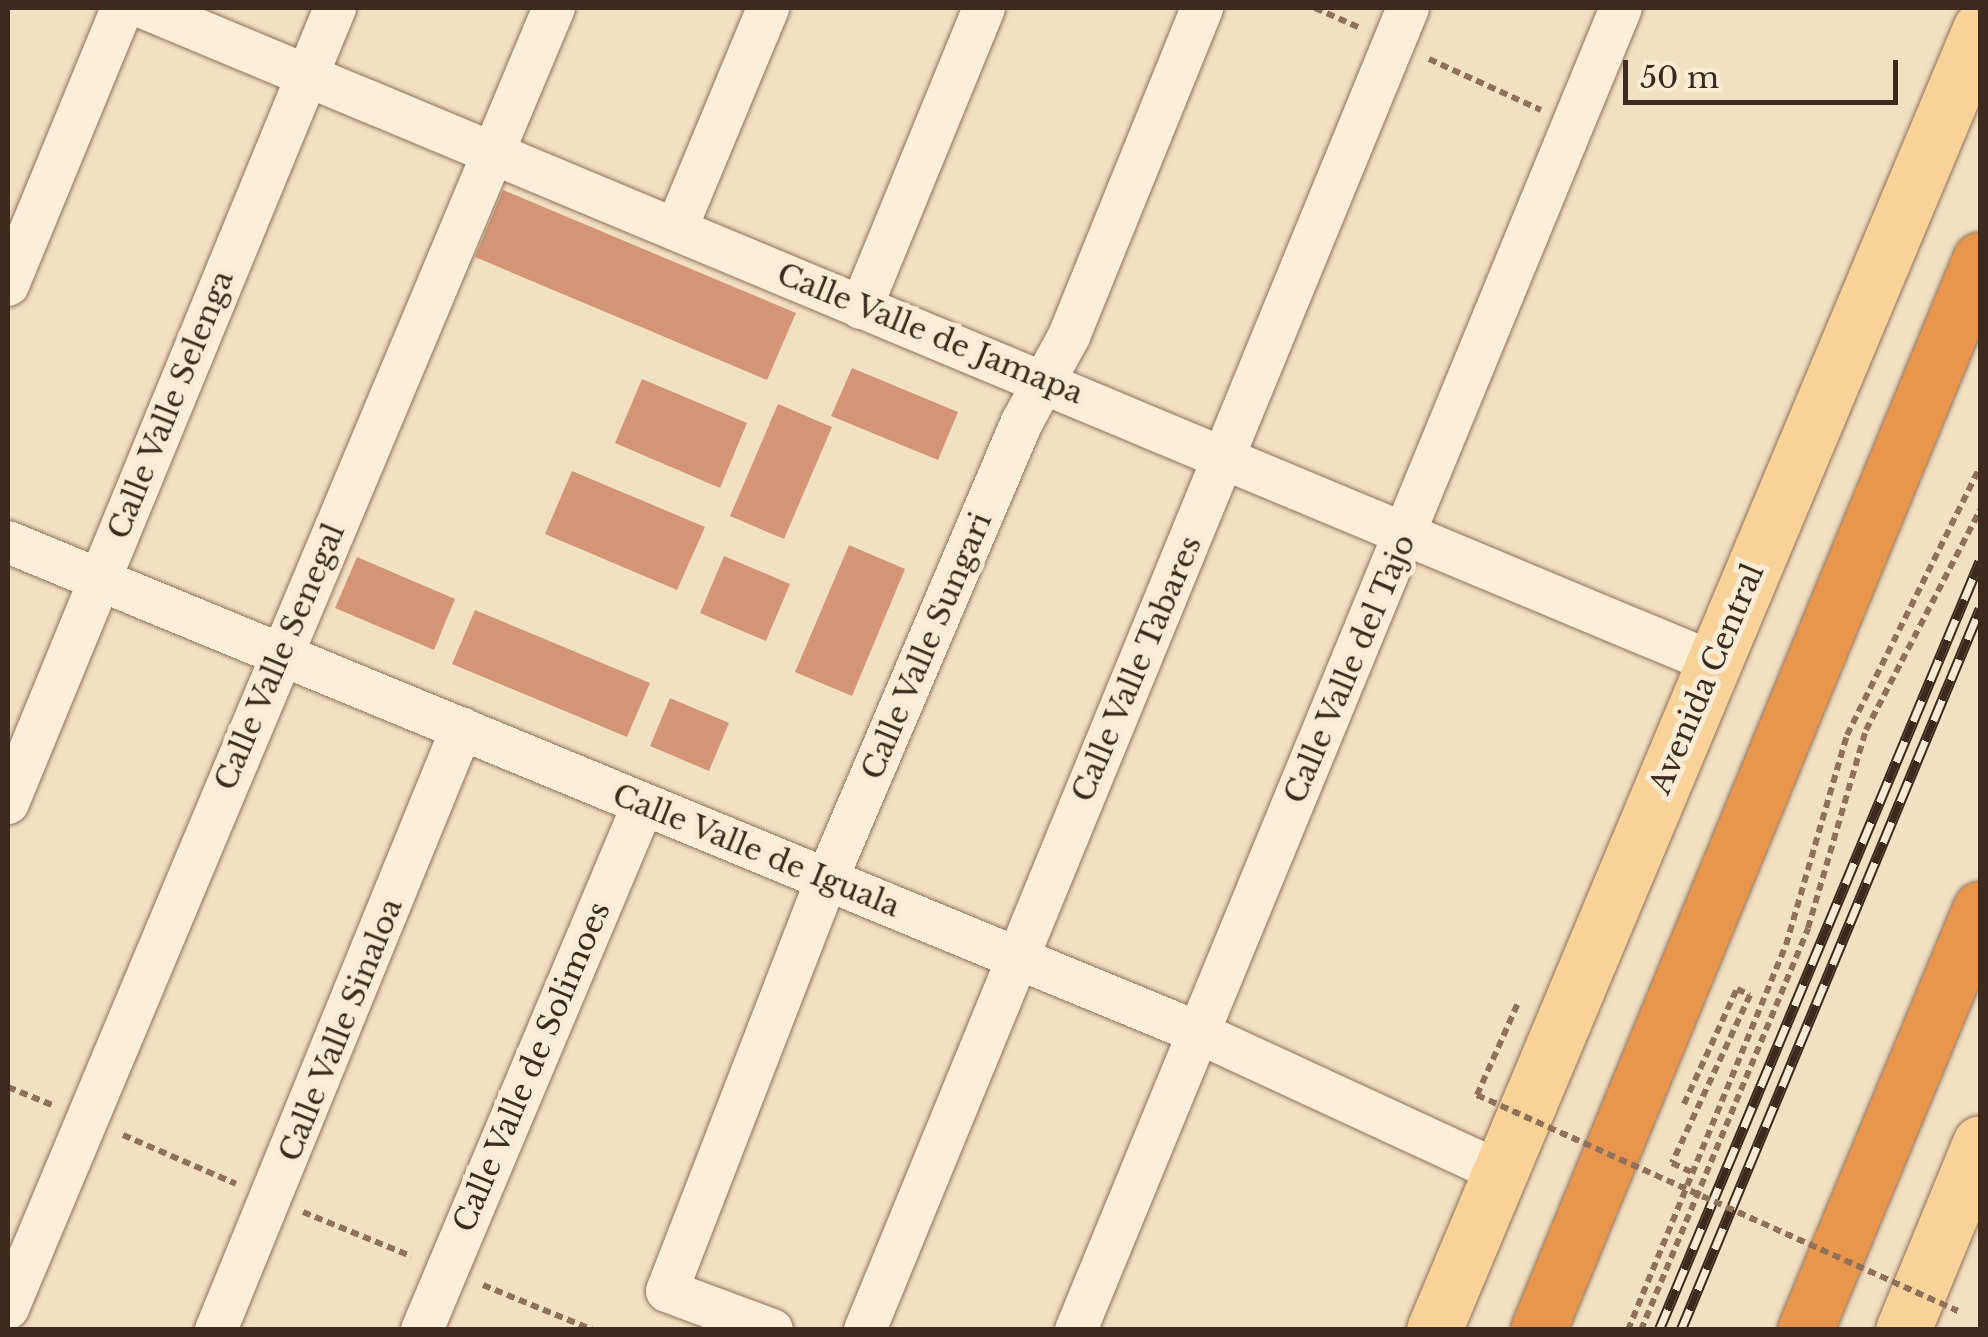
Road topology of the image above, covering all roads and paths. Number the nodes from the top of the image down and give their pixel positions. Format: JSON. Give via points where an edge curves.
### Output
{"nodes":[{"id":1,"x":122,"y":8,"type":"edge"},
{"id":2,"x":146,"y":8,"type":"edge"},
{"id":3,"x":335,"y":8,"type":"edge"},
{"id":4,"x":554,"y":8,"type":"edge"},
{"id":5,"x":768,"y":8,"type":"edge"},
{"id":6,"x":984,"y":8,"type":"edge"},
{"id":7,"x":1202,"y":8,"type":"edge"},
{"id":8,"x":1315,"y":8,"type":"edge"},
{"id":9,"x":1621,"y":8,"type":"edge"},
{"id":10,"x":1401,"y":25,"type":"edge"},
{"id":11,"x":1980,"y":29,"type":"edge"},
{"id":12,"x":308,"y":76,"type":"junction"},
{"id":13,"x":1574,"y":124,"type":"junction"},
{"id":14,"x":494,"y":152,"type":"junction"},
{"id":15,"x":677,"y":228,"type":"junction"},
{"id":16,"x":1980,"y":260,"type":"edge"},
{"id":17,"x":8,"y":284,"type":"edge"},
{"id":18,"x":861,"y":308,"type":"junction"},
{"id":19,"x":1043,"y":381,"type":"junction"},
{"id":20,"x":1228,"y":456,"type":"junction"},
{"id":21,"x":1980,"y":467,"type":"edge"},
{"id":22,"x":1980,"y":510,"type":"edge"},
{"id":23,"x":1407,"y":531,"type":"junction"},
{"id":24,"x":8,"y":542,"type":"edge"},
{"id":25,"x":99,"y":581,"type":"junction"},
{"id":26,"x":283,"y":653,"type":"junction"},
{"id":27,"x":1714,"y":663,"type":"junction"},
{"id":28,"x":462,"y":728,"type":"junction"},
{"id":29,"x":8,"y":802,"type":"edge"},
{"id":30,"x":643,"y":805,"type":"junction"},
{"id":31,"x":828,"y":879,"type":"junction"},
{"id":32,"x":1980,"y":909,"type":"edge"},
{"id":33,"x":1014,"y":957,"type":"junction"},
{"id":34,"x":1519,"y":1001,"type":"dead end"},
{"id":35,"x":1197,"y":1032,"type":"junction"},
{"id":36,"x":1980,"y":1143,"type":"edge"},
{"id":37,"x":1500,"y":1172,"type":"junction"},
{"id":38,"x":1691,"y":1172,"type":"junction"},
{"id":39,"x":1652,"y":1174,"type":"junction"},
{"id":40,"x":8,"y":1308,"type":"edge"},
{"id":41,"x":1958,"y":1310,"type":"dead end"},
{"id":42,"x":216,"y":1330,"type":"edge"},
{"id":43,"x":422,"y":1330,"type":"edge"},
{"id":44,"x":772,"y":1330,"type":"edge"},
{"id":45,"x":865,"y":1330,"type":"edge"},
{"id":46,"x":1076,"y":1330,"type":"edge"},
{"id":47,"x":1434,"y":1330,"type":"edge"},
{"id":48,"x":1538,"y":1330,"type":"edge"},
{"id":49,"x":1628,"y":1330,"type":"edge"},
{"id":50,"x":1641,"y":1330,"type":"edge"},
{"id":51,"x":1805,"y":1330,"type":"edge"},
{"id":52,"x":1903,"y":1330,"type":"edge"}],
"edges":[{"from":1,"to":17,"type":"street"},
{"from":2,"to":12,"type":"street","name":"Calle Valle de Jamapa"},
{"from":3,"to":12,"type":"street","name":"Calle Valle Selenga"},
{"from":4,"to":14,"type":"street","name":"Calle Valle Senegal"},
{"from":5,"to":15,"type":"street"},
{"from":6,"to":18,"type":"street"},
{"from":7,"to":19,"type":"street","name":"Calle Valle Sungari"},
{"from":8,"to":10,"type":"path"},
{"from":9,"to":13,"type":"street","name":"Calle Valle del Tajo"},
{"from":10,"to":13,"type":"path"},
{"from":10,"to":20,"type":"street","name":"Calle Valle Tabares"},
{"from":11,"to":27,"type":"main road","name":"Avenida Central"},
{"from":12,"to":14,"type":"street","name":"Calle Valle de Jamapa"},
{"from":12,"to":25,"type":"street","name":"Calle Valle Selenga"},
{"from":13,"to":23,"type":"street","name":"Calle Valle del Tajo"},
{"from":14,"to":15,"type":"street","name":"Calle Valle de Jamapa"},
{"from":14,"to":26,"type":"street","name":"Calle Valle Senegal"},
{"from":15,"to":18,"type":"street","name":"Calle Valle de Jamapa"},
{"from":16,"to":48,"type":"highway"},
{"from":18,"to":19,"type":"street","name":"Calle Valle de Jamapa"},
{"from":19,"to":20,"type":"street","name":"Calle Valle de Jamapa"},
{"from":19,"to":31,"type":"street","name":"Calle Valle Sungari"},
{"from":20,"to":23,"type":"street","name":"Calle Valle de Jamapa"},
{"from":20,"to":33,"type":"street","name":"Calle Valle Tabares"},
{"from":21,"to":38,"type":"path","via":[[1847,735],[1786,946]]},
{"from":22,"to":50,"type":"path","via":[[1866,730],[1808,928]]},
{"from":23,"to":27,"type":"street","name":"Calle Valle de Jamapa"},
{"from":23,"to":35,"type":"street","name":"Calle Valle del Tajo"},
{"from":24,"to":25,"type":"street","name":"Calle Valle de Iguala"},
{"from":25,"to":26,"type":"street","name":"Calle Valle de Iguala"},
{"from":25,"to":29,"type":"street","name":"Calle Valle Selenga"},
{"from":26,"to":28,"type":"street","name":"Calle Valle de Iguala"},
{"from":26,"to":40,"type":"street","name":"Calle Valle Senegal"},
{"from":27,"to":37,"type":"main road","name":"Avenida Central"},
{"from":28,"to":30,"type":"street","name":"Calle Valle de Iguala"},
{"from":28,"to":42,"type":"street","name":"Calle Valle Sinaloa"},
{"from":30,"to":31,"type":"street","name":"Calle Valle de Iguala"},
{"from":30,"to":43,"type":"street","name":"Calle Valle de Solimoes"},
{"from":31,"to":33,"type":"street","name":"Calle Valle de Iguala"},
{"from":31,"to":44,"type":"street","name":"Calle Valle Sungari","via":[[667,1290]]},
{"from":32,"to":51,"type":"highway"},
{"from":33,"to":35,"type":"street","name":"Calle Valle de Iguala"},
{"from":33,"to":45,"type":"street","name":"Calle Valle Tabares"},
{"from":34,"to":39,"type":"path","bridge":true,"via":[[1476,1095]]},
{"from":35,"to":37,"type":"street","name":"Calle Valle de Iguala"},
{"from":35,"to":46,"type":"street","name":"Calle Valle del Tajo"},
{"from":36,"to":52,"type":"main road"},
{"from":37,"to":47,"type":"main road","name":"Avenida Central"},
{"from":38,"to":39,"type":"path","via":[[1672,1163],[1750,995],[1738,989]]},
{"from":38,"to":49,"type":"path"},
{"from":39,"to":41,"type":"path","bridge":true}]}
